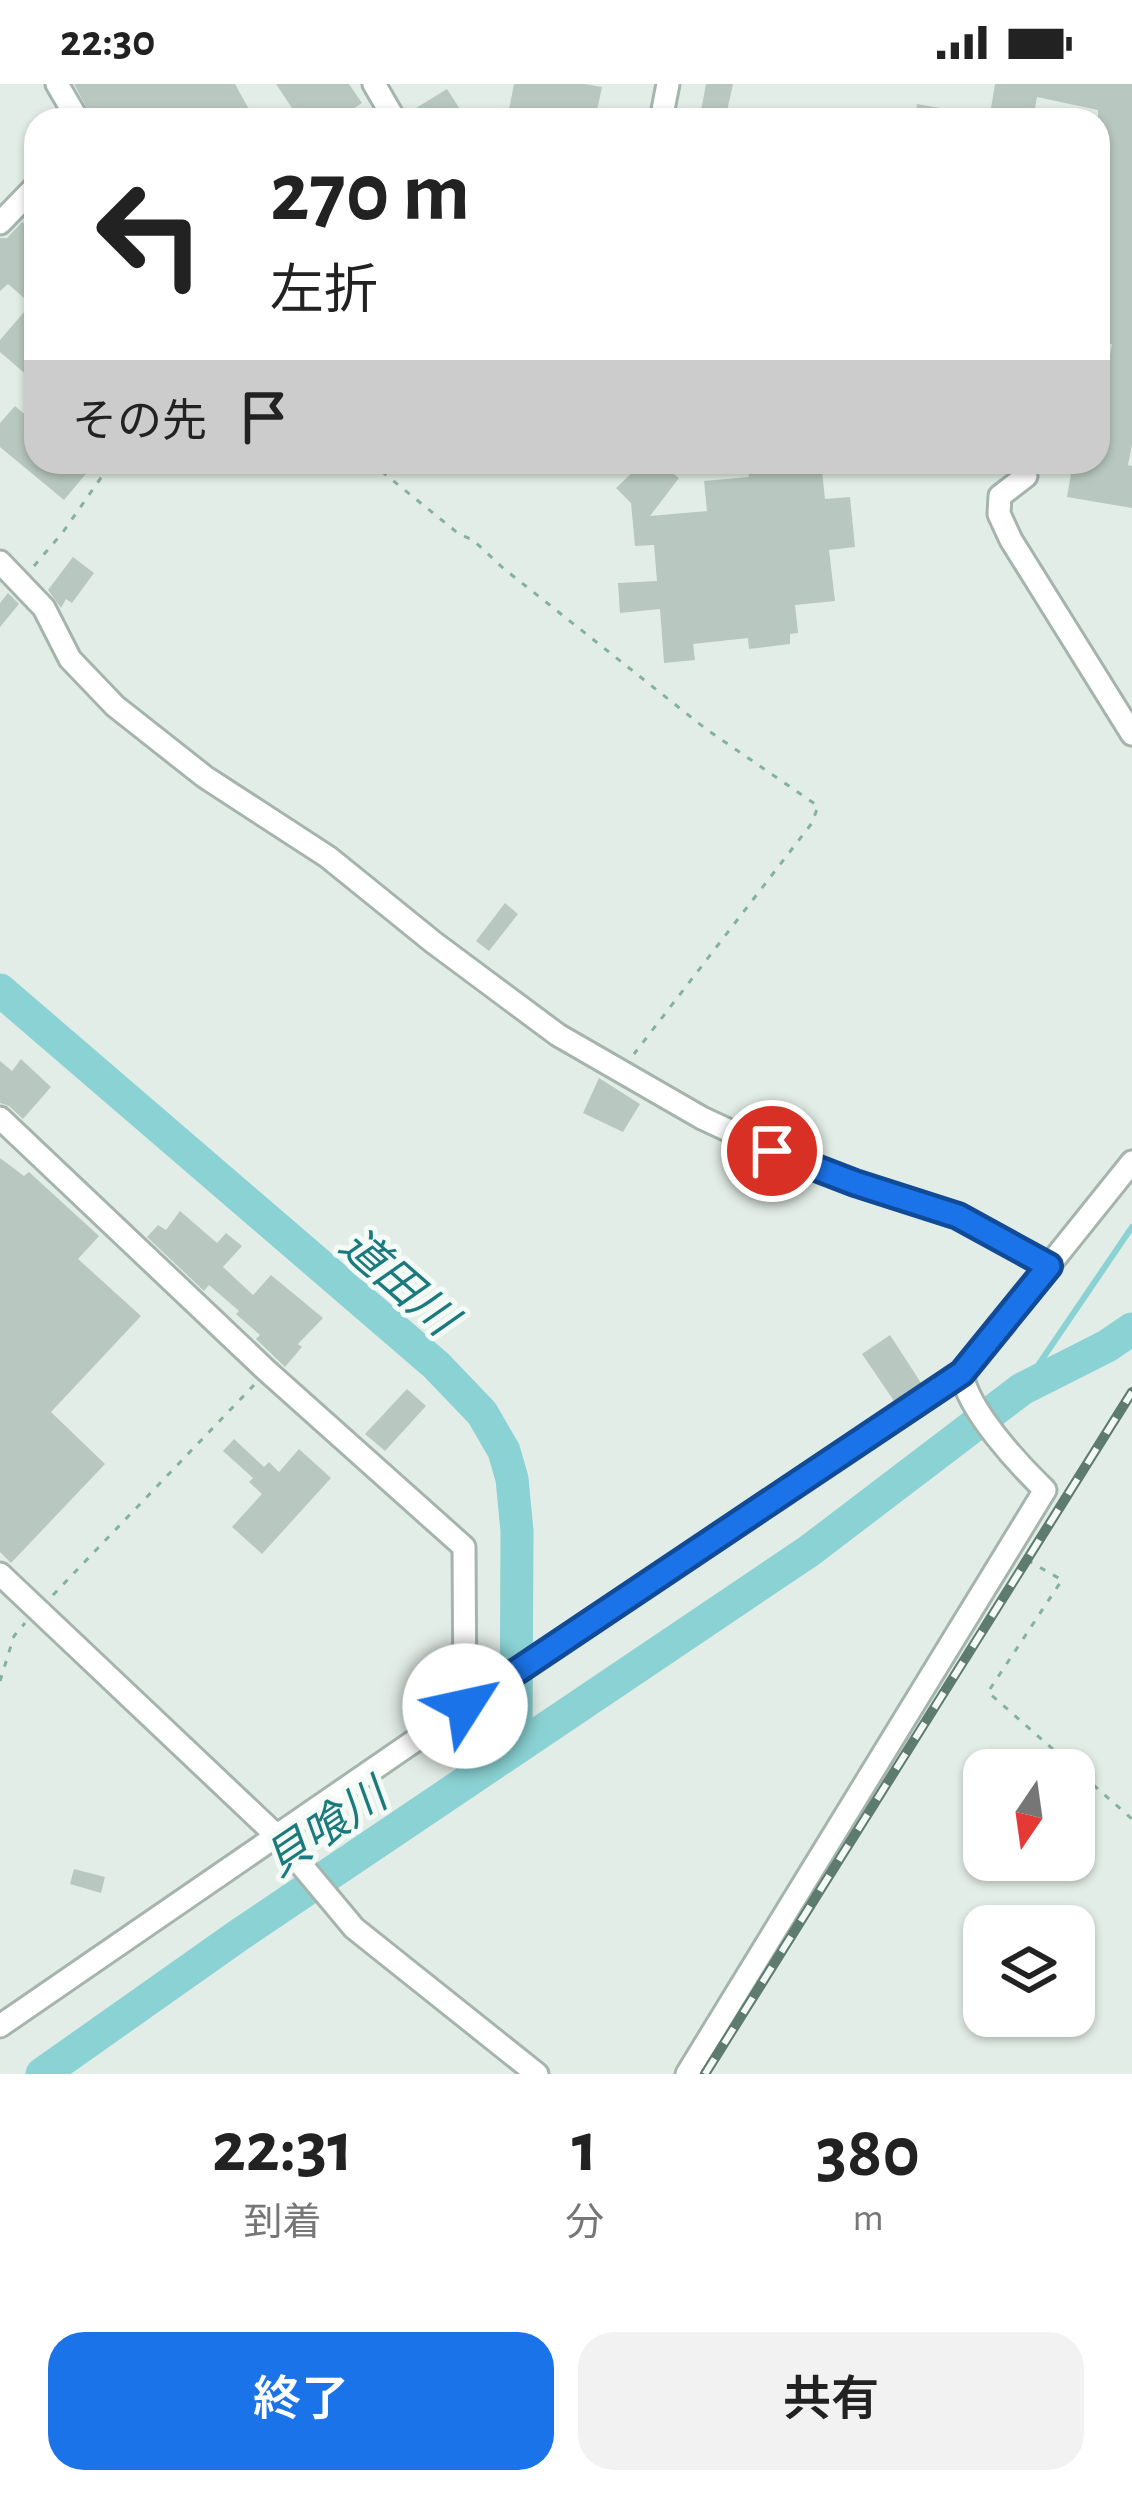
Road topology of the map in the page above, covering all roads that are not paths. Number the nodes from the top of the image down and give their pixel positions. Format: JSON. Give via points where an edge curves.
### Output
{"nodes":[{"id":1,"x":24,"y":198,"type":"edge"},
{"id":2,"x":0,"y":223,"type":"edge"},
{"id":3,"x":1026,"y":476,"type":"dead end"},
{"id":4,"x":0,"y":562,"type":"edge"},
{"id":5,"x":1132,"y":734,"type":"edge"},
{"id":6,"x":0,"y":1118,"type":"edge"},
{"id":7,"x":1132,"y":1162,"type":"edge"},
{"id":8,"x":1049,"y":1266,"type":"junction"},
{"id":9,"x":963,"y":1382,"type":"junction"},
{"id":10,"x":0,"y":1574,"type":"edge"},
{"id":11,"x":470,"y":1703,"type":"junction"},
{"id":12,"x":281,"y":1840,"type":"junction"},
{"id":13,"x":0,"y":2026,"type":"edge"},
{"id":14,"x":537,"y":2074,"type":"edge"},
{"id":15,"x":687,"y":2074,"type":"edge"}],
"edges":[{"from":1,"to":2,"type":"street"},
{"from":3,"to":5,"type":"street","via":[[1000,496],[999,514]]},
{"from":4,"to":8,"type":"street","via":[[115,706],[558,1035],[772,1151],[958,1216]]},
{"from":6,"to":11,"type":"street","via":[[464,1547]]},
{"from":7,"to":8,"type":"street"},
{"from":8,"to":9,"type":"street"},
{"from":9,"to":11,"type":"street"},
{"from":9,"to":15,"type":"street","via":[[1045,1490]]},
{"from":10,"to":12,"type":"street"},
{"from":11,"to":12,"type":"street"},
{"from":12,"to":13,"type":"street"},
{"from":12,"to":14,"type":"street","via":[[354,1928]]}]}
